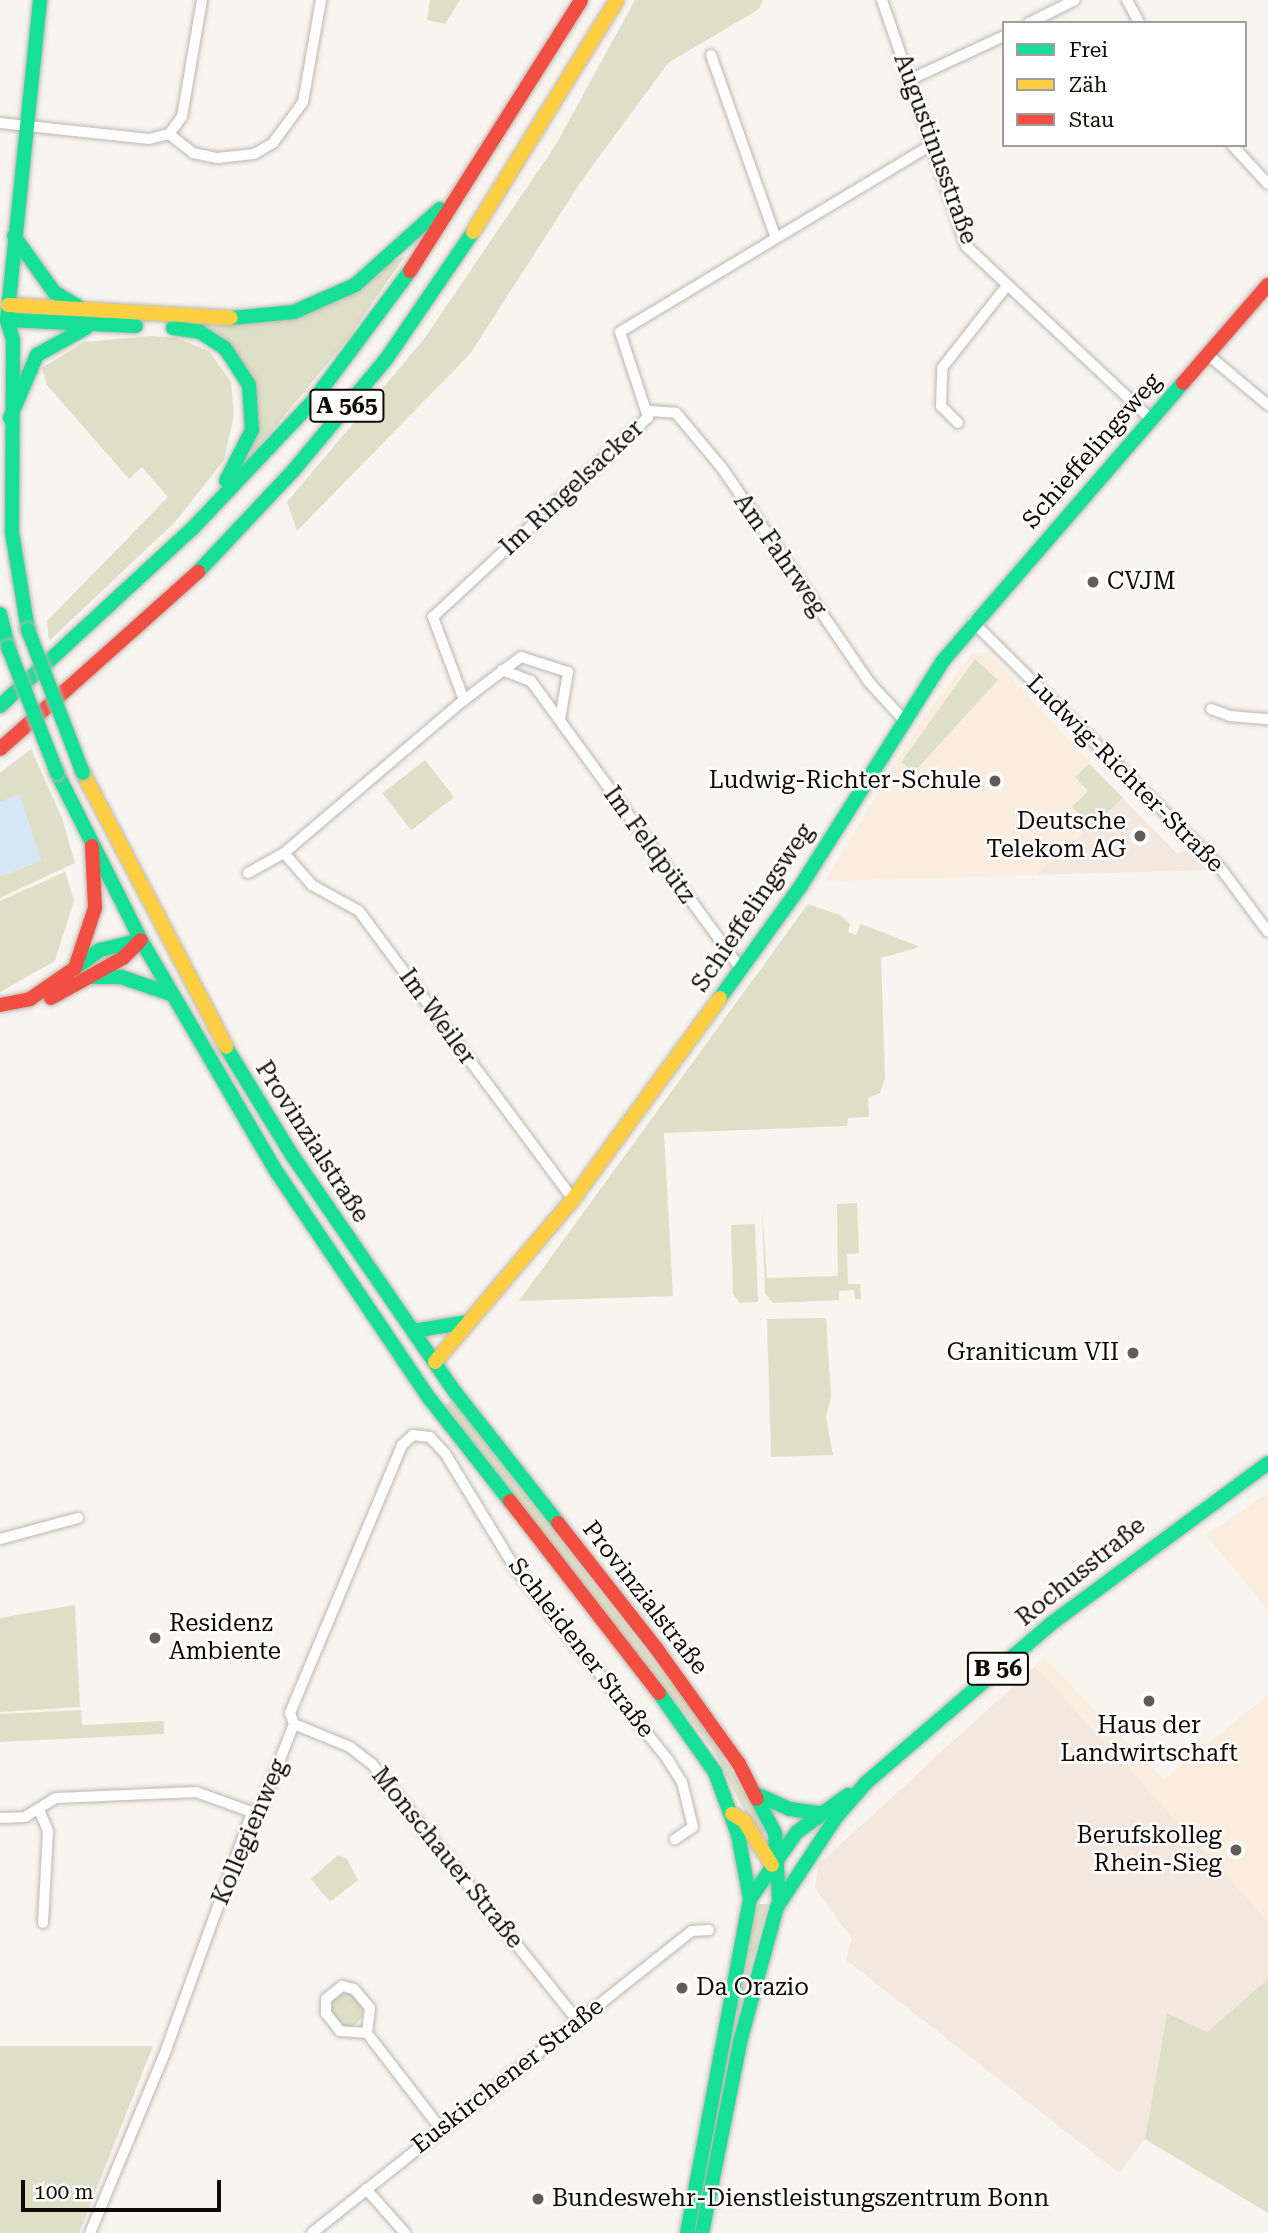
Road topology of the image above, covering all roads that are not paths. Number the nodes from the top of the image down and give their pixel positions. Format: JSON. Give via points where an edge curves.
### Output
{"nodes":[{"id":1,"x":40,"y":0,"type":"edge"},
{"id":2,"x":202,"y":0,"type":"edge"},
{"id":3,"x":321,"y":0,"type":"edge"},
{"id":4,"x":581,"y":0,"type":"edge"},
{"id":5,"x":617,"y":0,"type":"edge"},
{"id":6,"x":882,"y":0,"type":"edge"},
{"id":7,"x":1075,"y":0,"type":"edge"},
{"id":8,"x":1127,"y":0,"type":"edge"},
{"id":9,"x":1033,"y":21,"type":"edge"},
{"id":10,"x":1138,"y":21,"type":"edge"},
{"id":11,"x":1002,"y":37,"type":"edge"},
{"id":12,"x":711,"y":55,"type":"dead end"},
{"id":13,"x":907,"y":81,"type":"junction"},
{"id":14,"x":0,"y":123,"type":"edge"},
{"id":15,"x":25,"y":125,"type":"junction"},
{"id":16,"x":169,"y":134,"type":"junction"},
{"id":17,"x":928,"y":147,"type":"junction"},
{"id":18,"x":1234,"y":147,"type":"edge"},
{"id":19,"x":475,"y":172,"type":"junction"},
{"id":20,"x":1268,"y":184,"type":"edge"},
{"id":21,"x":14,"y":236,"type":"junction"},
{"id":22,"x":775,"y":236,"type":"junction"},
{"id":23,"x":1268,"y":285,"type":"edge"},
{"id":24,"x":1006,"y":287,"type":"junction"},
{"id":25,"x":82,"y":310,"type":"junction"},
{"id":26,"x":5,"y":319,"type":"edge"},
{"id":27,"x":88,"y":327,"type":"junction"},
{"id":28,"x":1207,"y":355,"type":"junction"},
{"id":29,"x":1268,"y":405,"type":"edge"},
{"id":30,"x":650,"y":411,"type":"junction"},
{"id":31,"x":10,"y":418,"type":"junction"},
{"id":32,"x":1151,"y":419,"type":"junction"},
{"id":33,"x":958,"y":423,"type":"dead end"},
{"id":34,"x":193,"y":528,"type":"junction"},
{"id":35,"x":0,"y":614,"type":"edge"},
{"id":36,"x":973,"y":622,"type":"junction"},
{"id":37,"x":502,"y":670,"type":"junction"},
{"id":38,"x":464,"y":701,"type":"junction"},
{"id":39,"x":0,"y":706,"type":"edge"},
{"id":40,"x":1211,"y":709,"type":"dead end"},
{"id":41,"x":902,"y":718,"type":"junction"},
{"id":42,"x":1268,"y":719,"type":"edge"},
{"id":43,"x":559,"y":720,"type":"junction"},
{"id":44,"x":0,"y":749,"type":"edge"},
{"id":45,"x":92,"y":846,"type":"junction"},
{"id":46,"x":284,"y":853,"type":"junction"},
{"id":47,"x":248,"y":873,"type":"dead end"},
{"id":48,"x":154,"y":915,"type":"junction"},
{"id":49,"x":1268,"y":932,"type":"edge"},
{"id":50,"x":141,"y":940,"type":"junction"},
{"id":51,"x":174,"y":951,"type":"junction"},
{"id":52,"x":75,"y":968,"type":"junction"},
{"id":53,"x":741,"y":969,"type":"junction"},
{"id":54,"x":92,"y":977,"type":"junction"},
{"id":55,"x":172,"y":994,"type":"junction"},
{"id":56,"x":0,"y":1005,"type":"edge"},
{"id":57,"x":0,"y":1015,"type":"edge"},
{"id":58,"x":573,"y":1199,"type":"junction"},
{"id":59,"x":473,"y":1320,"type":"junction"},
{"id":60,"x":413,"y":1331,"type":"junction"},
{"id":61,"x":395,"y":1347,"type":"junction"},
{"id":62,"x":435,"y":1362,"type":"junction"},
{"id":63,"x":430,"y":1399,"type":"junction"},
{"id":64,"x":413,"y":1435,"type":"joint"},
{"id":65,"x":1268,"y":1463,"type":"edge"},
{"id":66,"x":78,"y":1518,"type":"dead end"},
{"id":67,"x":0,"y":1539,"type":"edge"},
{"id":68,"x":294,"y":1724,"type":"junction"},
{"id":69,"x":867,"y":1782,"type":"junction"},
{"id":70,"x":756,"y":1794,"type":"junction"},
{"id":71,"x":40,"y":1812,"type":"junction"},
{"id":72,"x":252,"y":1812,"type":"junction"},
{"id":73,"x":820,"y":1813,"type":"junction"},
{"id":74,"x":732,"y":1814,"type":"junction"},
{"id":75,"x":0,"y":1818,"type":"edge"},
{"id":76,"x":675,"y":1839,"type":"dead end"},
{"id":77,"x":777,"y":1862,"type":"junction"},
{"id":78,"x":804,"y":1863,"type":"junction"},
{"id":79,"x":750,"y":1899,"type":"junction"},
{"id":80,"x":779,"y":1900,"type":"junction"},
{"id":81,"x":43,"y":1923,"type":"dead end"},
{"id":82,"x":709,"y":1930,"type":"dead end"},
{"id":83,"x":578,"y":2021,"type":"junction"},
{"id":84,"x":367,"y":2033,"type":"junction"},
{"id":85,"x":441,"y":2129,"type":"junction"},
{"id":86,"x":366,"y":2189,"type":"junction"},
{"id":87,"x":90,"y":2233,"type":"edge"},
{"id":88,"x":312,"y":2233,"type":"edge"},
{"id":89,"x":405,"y":2233,"type":"edge"},
{"id":90,"x":687,"y":2233,"type":"edge"},
{"id":91,"x":702,"y":2233,"type":"edge"}],
"edges":[{"from":1,"to":15,"type":"main road","name":"Provinzialstraße"},
{"from":2,"to":16,"type":"street","via":[[182,117]]},
{"from":3,"to":16,"type":"street","via":[[303,102],[273,143],[254,154],[217,158],[193,153]]},
{"from":4,"to":19,"type":"main road","number":"A 565"},
{"from":5,"to":44,"type":"main road","number":"A 565","via":[[502,190],[387,358],[293,471],[197,573]]},
{"from":6,"to":13,"type":"street","name":"Augustinusstraße"},
{"from":7,"to":9,"type":"street"},
{"from":8,"to":10,"type":"street"},
{"from":11,"to":13,"type":"street"},
{"from":12,"to":22,"type":"street"},
{"from":13,"to":17,"type":"street","name":"Augustinusstraße"},
{"from":14,"to":15,"type":"street"},
{"from":15,"to":16,"type":"street","via":[[149,139]]},
{"from":15,"to":21,"type":"main road","name":"Provinzialstraße"},
{"from":17,"to":22,"type":"street","name":"Im Ringelsacker"},
{"from":17,"to":24,"type":"street","name":"Augustinusstraße","via":[[966,246]]},
{"from":18,"to":20,"type":"street"},
{"from":19,"to":25,"type":"main road","via":[[407,244],[327,300],[255,318]]},
{"from":19,"to":34,"type":"main road","number":"A 565","via":[[321,391]]},
{"from":21,"to":25,"type":"main road","via":[[54,292]]},
{"from":21,"to":26,"type":"main road","name":"Provinzialstraße"},
{"from":22,"to":30,"type":"street","name":"Im Ringelsacker","via":[[620,332]]},
{"from":23,"to":28,"type":"main road","name":"Schieffelingsweg"},
{"from":24,"to":32,"type":"street","name":"Augustinusstraße"},
{"from":24,"to":33,"type":"street","via":[[953,348],[942,368],[941,406]]},
{"from":25,"to":26,"type":"main road"},
{"from":26,"to":27,"type":"main road"},
{"from":26,"to":31,"type":"main road","name":"Provinzialstraße","via":[[13,340]]},
{"from":27,"to":31,"type":"main road","via":[[37,355]]},
{"from":27,"to":34,"type":"main road","via":[[200,332],[240,365],[249,385],[252,430],[240,462]]},
{"from":28,"to":29,"type":"street"},
{"from":28,"to":32,"type":"main road","name":"Schieffelingsweg"},
{"from":30,"to":38,"type":"street","name":"Im Ringelsacker","via":[[433,617]]},
{"from":30,"to":41,"type":"street","name":"Am Fahrweg","via":[[676,413],[722,468],[869,682]]},
{"from":31,"to":48,"type":"main road","name":"Provinzialstraße","bridge":true,"via":[[12,532],[28,629],[83,773]]},
{"from":32,"to":36,"type":"main road","name":"Schieffelingsweg"},
{"from":34,"to":39,"type":"main road","number":"A 565"},
{"from":35,"to":45,"type":"main road","name":"Provinzialstraße","bridge":true,"via":[[8,647],[57,773]]},
{"from":36,"to":41,"type":"main road","name":"Schieffelingsweg"},
{"from":36,"to":49,"type":"street","name":"Ludwig-Richter-Straße","via":[[1219,866]]},
{"from":37,"to":38,"type":"street"},
{"from":37,"to":43,"type":"street","name":"Im Feldpütz","via":[[531,681]]},
{"from":37,"to":43,"type":"street","via":[[521,657],[568,672]]},
{"from":38,"to":46,"type":"street"},
{"from":40,"to":42,"type":"street","via":[[1230,716]]},
{"from":41,"to":53,"type":"main road","name":"Schieffelingsweg","via":[[800,887]]},
{"from":43,"to":53,"type":"street","name":"Im Feldpütz"},
{"from":45,"to":50,"type":"main road","name":"Provinzialstraße"},
{"from":45,"to":52,"type":"main road","via":[[95,908]]},
{"from":46,"to":47,"type":"street"},
{"from":46,"to":58,"type":"street","name":"Im Weiler","via":[[312,885],[359,911]]},
{"from":48,"to":50,"type":"main road"},
{"from":48,"to":51,"type":"main road","name":"Provinzialstraße"},
{"from":50,"to":51,"type":"main road"},
{"from":50,"to":52,"type":"main road","via":[[100,950]]},
{"from":50,"to":54,"type":"main road"},
{"from":50,"to":55,"type":"main road","name":"Provinzialstraße"},
{"from":51,"to":60,"type":"main road","name":"Provinzialstraße","via":[[292,1155]]},
{"from":52,"to":56,"type":"main road","via":[[30,999]]},
{"from":53,"to":58,"type":"main road","name":"Schieffelingsweg"},
{"from":54,"to":55,"type":"main road","via":[[121,977]]},
{"from":54,"to":57,"type":"main road","via":[[35,1006]]},
{"from":55,"to":61,"type":"main road","name":"Provinzialstraße","via":[[278,1174]]},
{"from":58,"to":59,"type":"main road","name":"Schieffelingsweg"},
{"from":59,"to":60,"type":"main road","via":[[453,1329]]},
{"from":59,"to":62,"type":"main road","name":"Schieffelingsweg"},
{"from":60,"to":62,"type":"main road","name":"Provinzialstraße"},
{"from":61,"to":62,"type":"main road"},
{"from":61,"to":63,"type":"main road","name":"Provinzialstraße"},
{"from":62,"to":63,"type":"main road"},
{"from":62,"to":70,"type":"main road","name":"Provinzialstraße","via":[[710,1719]]},
{"from":63,"to":74,"type":"main road","name":"Provinzialstraße","via":[[694,1739]]},
{"from":64,"to":68,"type":"street","name":"Kollegienweg","via":[[402,1445],[299,1691],[290,1713]]},
{"from":64,"to":76,"type":"street","name":"Schleidener Straße","via":[[430,1437],[445,1453],[515,1568],[668,1760],[682,1782],[693,1827]]},
{"from":65,"to":69,"type":"main road","name":"Rochusstraße","number":"B 56","via":[[1102,1583]]},
{"from":66,"to":67,"type":"street"},
{"from":68,"to":72,"type":"street","name":"Kollegienweg","via":[[261,1808]]},
{"from":68,"to":83,"type":"street","name":"Monschauer Straße","via":[[350,1747],[372,1764]]},
{"from":69,"to":73,"type":"main road","name":"Rochusstraße","number":"B 56"},
{"from":69,"to":78,"type":"main road","name":"Rochusstraße","number":"B 56"},
{"from":70,"to":73,"type":"main road","via":[[790,1809]]},
{"from":70,"to":77,"type":"main road","name":"Provinzialstraße"},
{"from":71,"to":72,"type":"street","via":[[56,1798],[196,1791]]},
{"from":71,"to":75,"type":"street"},
{"from":71,"to":81,"type":"street","via":[[48,1831]]},
{"from":72,"to":87,"type":"street","name":"Kollegienweg","via":[[157,2073]]},
{"from":73,"to":77,"type":"main road","name":"Rochusstraße","number":"B 56"},
{"from":74,"to":77,"type":"main road","via":[[744,1821]]},
{"from":74,"to":79,"type":"main road","name":"Provinzialstraße"},
{"from":77,"to":78,"type":"main road"},
{"from":77,"to":79,"type":"main road","name":"Rochusstraße","number":"B 56"},
{"from":77,"to":80,"type":"main road","name":"Provinzialstraße"},
{"from":78,"to":80,"type":"main road","name":"Rochusstraße","number":"B 56"},
{"from":79,"to":90,"type":"main road","number":"B 56"},
{"from":80,"to":91,"type":"main road","number":"B 56","via":[[740,2042]]},
{"from":82,"to":83,"type":"street","name":"Euskirchener Straße","via":[[692,1931]]},
{"from":83,"to":85,"type":"street","name":"Euskirchener Straße"},
{"from":84,"to":84,"type":"street","via":[[370,2008],[354,1989],[342,1986],[326,1999],[326,2013],[340,2031]]},
{"from":84,"to":85,"type":"street"},
{"from":85,"to":86,"type":"street","name":"Euskirchener Straße"},
{"from":86,"to":88,"type":"street","name":"Euskirchener Straße"},
{"from":86,"to":89,"type":"street"}]}
